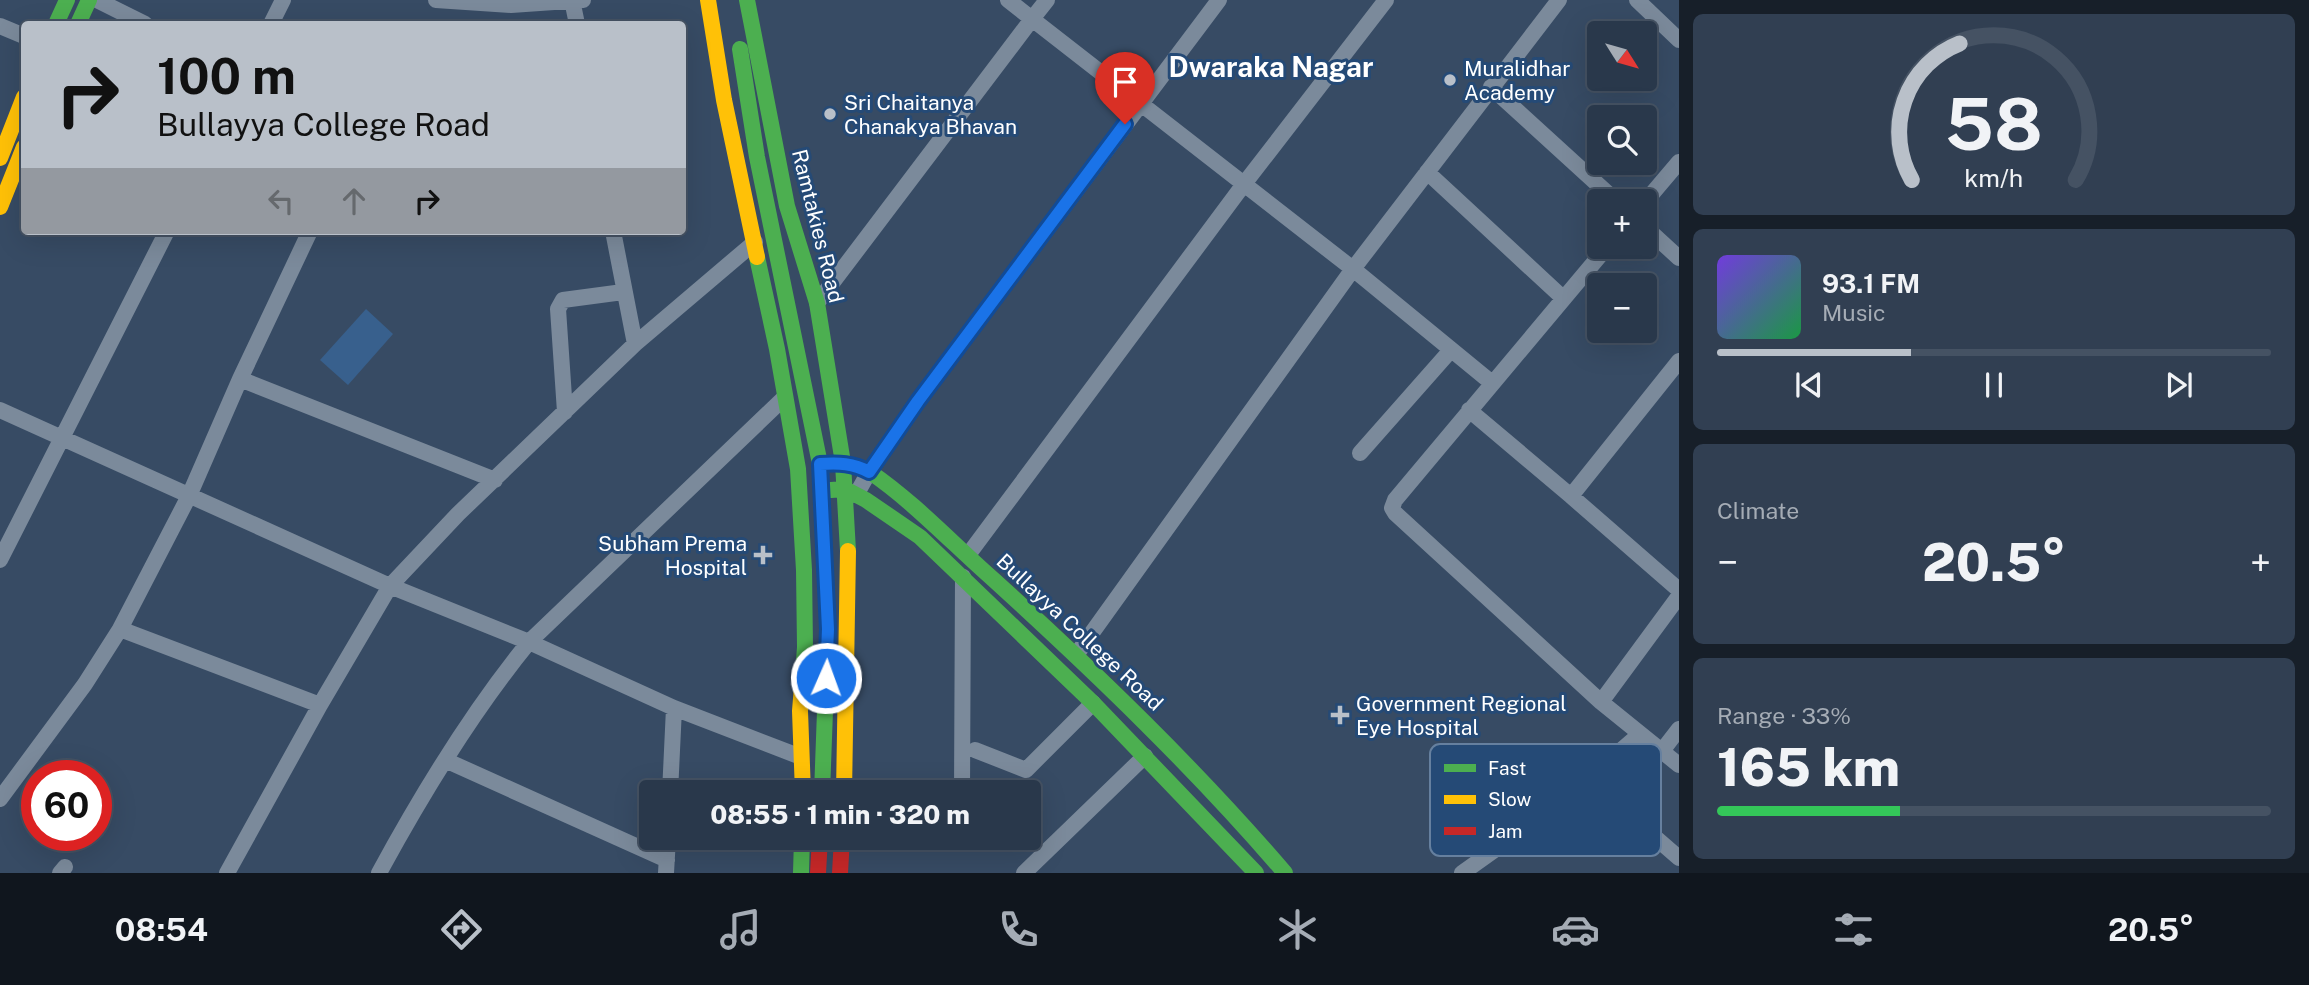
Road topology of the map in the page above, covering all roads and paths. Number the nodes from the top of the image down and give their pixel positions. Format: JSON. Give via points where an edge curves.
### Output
{"nodes":[{"id":1,"x":67,"y":0,"type":"edge"},
{"id":2,"x":89,"y":0,"type":"edge"},
{"id":3,"x":97,"y":0,"type":"edge"},
{"id":4,"x":283,"y":0,"type":"edge"},
{"id":5,"x":436,"y":0,"type":"edge"},
{"id":6,"x":708,"y":0,"type":"edge"},
{"id":7,"x":747,"y":0,"type":"edge"},
{"id":8,"x":1008,"y":0,"type":"edge"},
{"id":9,"x":1047,"y":0,"type":"edge"},
{"id":10,"x":1219,"y":0,"type":"edge"},
{"id":11,"x":1386,"y":0,"type":"edge"},
{"id":12,"x":1559,"y":0,"type":"edge"},
{"id":13,"x":1637,"y":0,"type":"edge"},
{"id":14,"x":576,"y":1,"type":"edge"},
{"id":15,"x":1032,"y":19,"type":"junction"},
{"id":16,"x":57,"y":21,"type":"edge"},
{"id":17,"x":79,"y":21,"type":"edge"},
{"id":18,"x":139,"y":21,"type":"edge"},
{"id":19,"x":272,"y":21,"type":"edge"},
{"id":20,"x":577,"y":21,"type":"edge"},
{"id":21,"x":0,"y":26,"type":"edge"},
{"id":22,"x":21,"y":35,"type":"edge"},
{"id":23,"x":738,"y":39,"type":"dead end"},
{"id":24,"x":1679,"y":40,"type":"edge"},
{"id":25,"x":1491,"y":87,"type":"junction"},
{"id":26,"x":1140,"y":103,"type":"junction"},
{"id":27,"x":21,"y":105,"type":"edge"},
{"id":28,"x":21,"y":154,"type":"edge"},
{"id":29,"x":0,"y":158,"type":"edge"},
{"id":30,"x":1679,"y":162,"type":"edge"},
{"id":31,"x":1427,"y":172,"type":"junction"},
{"id":32,"x":1244,"y":184,"type":"junction"},
{"id":33,"x":1603,"y":189,"type":"edge"},
{"id":34,"x":1656,"y":189,"type":"edge"},
{"id":35,"x":0,"y":207,"type":"edge"},
{"id":36,"x":165,"y":235,"type":"edge"},
{"id":37,"x":308,"y":235,"type":"edge"},
{"id":38,"x":614,"y":235,"type":"edge"},
{"id":39,"x":1657,"y":238,"type":"edge"},
{"id":40,"x":755,"y":242,"type":"junction"},
{"id":41,"x":1679,"y":258,"type":"edge"},
{"id":42,"x":1597,"y":259,"type":"edge"},
{"id":43,"x":1353,"y":269,"type":"junction"},
{"id":44,"x":623,"y":292,"type":"junction"},
{"id":45,"x":1563,"y":298,"type":"junction"},
{"id":46,"x":817,"y":303,"type":"junction"},
{"id":47,"x":635,"y":344,"type":"junction"},
{"id":48,"x":1451,"y":350,"type":"junction"},
{"id":49,"x":1679,"y":361,"type":"edge"},
{"id":50,"x":240,"y":379,"type":"junction"},
{"id":51,"x":1492,"y":383,"type":"junction"},
{"id":52,"x":785,"y":397,"type":"junction"},
{"id":53,"x":0,"y":410,"type":"edge"},
{"id":54,"x":1469,"y":410,"type":"junction"},
{"id":55,"x":565,"y":412,"type":"junction"},
{"id":56,"x":63,"y":437,"type":"junction"},
{"id":57,"x":1360,"y":453,"type":"dead end"},
{"id":58,"x":844,"y":463,"type":"junction"},
{"id":59,"x":820,"y":464,"type":"junction"},
{"id":60,"x":869,"y":472,"type":"junction"},
{"id":61,"x":495,"y":480,"type":"junction"},
{"id":62,"x":823,"y":491,"type":"junction"},
{"id":63,"x":851,"y":492,"type":"junction"},
{"id":64,"x":189,"y":496,"type":"junction"},
{"id":65,"x":1571,"y":496,"type":"junction"},
{"id":66,"x":968,"y":555,"type":"junction"},
{"id":67,"x":0,"y":560,"type":"edge"},
{"id":68,"x":963,"y":577,"type":"junction"},
{"id":69,"x":390,"y":586,"type":"junction"},
{"id":70,"x":1679,"y":590,"type":"edge"},
{"id":71,"x":1679,"y":596,"type":"edge"},
{"id":72,"x":120,"y":629,"type":"junction"},
{"id":73,"x":529,"y":642,"type":"junction"},
{"id":74,"x":1076,"y":655,"type":"junction"},
{"id":75,"x":1601,"y":702,"type":"junction"},
{"id":76,"x":1093,"y":703,"type":"junction"},
{"id":77,"x":320,"y":705,"type":"junction"},
{"id":78,"x":674,"y":708,"type":"junction"},
{"id":79,"x":1679,"y":729,"type":"edge"},
{"id":80,"x":1640,"y":734,"type":"junction"},
{"id":81,"x":1628,"y":744,"type":"edge"},
{"id":82,"x":1653,"y":744,"type":"edge"},
{"id":83,"x":975,"y":750,"type":"dead end"},
{"id":84,"x":1662,"y":751,"type":"joint"},
{"id":85,"x":1145,"y":755,"type":"junction"},
{"id":86,"x":801,"y":757,"type":"junction"},
{"id":87,"x":445,"y":760,"type":"junction"},
{"id":88,"x":1679,"y":765,"type":"edge"},
{"id":89,"x":6,"y":779,"type":"edge"},
{"id":90,"x":671,"y":780,"type":"edge"},
{"id":91,"x":802,"y":780,"type":"edge"},
{"id":92,"x":822,"y":780,"type":"edge"},
{"id":93,"x":844,"y":780,"type":"edge"},
{"id":94,"x":962,"y":780,"type":"edge"},
{"id":95,"x":0,"y":799,"type":"edge"},
{"id":96,"x":1661,"y":842,"type":"edge"},
{"id":97,"x":802,"y":850,"type":"edge"},
{"id":98,"x":819,"y":850,"type":"edge"},
{"id":99,"x":841,"y":850,"type":"edge"},
{"id":100,"x":1486,"y":856,"type":"edge"},
{"id":101,"x":1679,"y":858,"type":"edge"},
{"id":102,"x":666,"y":866,"type":"edge"},
{"id":103,"x":227,"y":873,"type":"edge"},
{"id":104,"x":379,"y":873,"type":"edge"},
{"id":105,"x":801,"y":873,"type":"edge"},
{"id":106,"x":818,"y":873,"type":"edge"},
{"id":107,"x":840,"y":873,"type":"edge"},
{"id":108,"x":1024,"y":873,"type":"edge"},
{"id":109,"x":1256,"y":873,"type":"edge"},
{"id":110,"x":1285,"y":873,"type":"edge"},
{"id":111,"x":1462,"y":873,"type":"edge"}],
"edges":[{"from":1,"to":16,"type":"main road"},
{"from":2,"to":17,"type":"main road"},
{"from":3,"to":18,"type":"street"},
{"from":4,"to":19,"type":"street"},
{"from":5,"to":14,"type":"street","via":[[511,5]]},
{"from":6,"to":40,"type":"main road"},
{"from":7,"to":46,"type":"main road","name":"Ramtakies Road","via":[[787,206]]},
{"from":8,"to":15,"type":"street"},
{"from":9,"to":15,"type":"street"},
{"from":10,"to":26,"type":"street"},
{"from":11,"to":32,"type":"street"},
{"from":12,"to":25,"type":"street"},
{"from":13,"to":24,"type":"street"},
{"from":14,"to":20,"type":"street"},
{"from":15,"to":26,"type":"street"},
{"from":15,"to":46,"type":"street"},
{"from":21,"to":22,"type":"street"},
{"from":23,"to":59,"type":"main road","via":[[757,156]]},
{"from":25,"to":31,"type":"street"},
{"from":25,"to":33,"type":"street"},
{"from":26,"to":32,"type":"street"},
{"from":26,"to":60,"type":"street"},
{"from":27,"to":29,"type":"main road"},
{"from":28,"to":35,"type":"main road"},
{"from":30,"to":34,"type":"street"},
{"from":31,"to":43,"type":"street"},
{"from":31,"to":45,"type":"street"},
{"from":32,"to":43,"type":"street"},
{"from":32,"to":66,"type":"street"},
{"from":36,"to":56,"type":"street"},
{"from":37,"to":50,"type":"street"},
{"from":38,"to":44,"type":"street"},
{"from":39,"to":41,"type":"street"},
{"from":40,"to":47,"type":"street"},
{"from":40,"to":52,"type":"main road"},
{"from":42,"to":45,"type":"street"},
{"from":43,"to":48,"type":"street"},
{"from":43,"to":74,"type":"street"},
{"from":44,"to":47,"type":"street"},
{"from":44,"to":55,"type":"street","via":[[572,297],[563,300],[558,309]]},
{"from":45,"to":51,"type":"street"},
{"from":46,"to":58,"type":"main road","name":"Ramtakies Road"},
{"from":47,"to":55,"type":"street"},
{"from":48,"to":51,"type":"street"},
{"from":48,"to":57,"type":"street"},
{"from":49,"to":65,"type":"street"},
{"from":50,"to":61,"type":"street"},
{"from":50,"to":64,"type":"street"},
{"from":51,"to":54,"type":"street"},
{"from":52,"to":73,"type":"street"},
{"from":52,"to":86,"type":"main road","via":[[798,470],[804,570]]},
{"from":53,"to":56,"type":"street"},
{"from":54,"to":65,"type":"street"},
{"from":54,"to":75,"type":"street","via":[[1392,508]]},
{"from":55,"to":61,"type":"street"},
{"from":56,"to":64,"type":"street"},
{"from":56,"to":67,"type":"street"},
{"from":58,"to":59,"type":"main road","name":"Bullayya College Road"},
{"from":58,"to":60,"type":"main road","name":"Bullayya College Road"},
{"from":58,"to":63,"type":"main road","name":"Ramtakies Road"},
{"from":59,"to":62,"type":"main road"},
{"from":60,"to":63,"type":"street"},
{"from":60,"to":66,"type":"main road","name":"Bullayya College Road"},
{"from":61,"to":69,"type":"street"},
{"from":62,"to":63,"type":"main road"},
{"from":62,"to":92,"type":"main road","via":[[828,629]]},
{"from":63,"to":68,"type":"main road","name":"Bullayya College Road","via":[[920,537]]},
{"from":63,"to":93,"type":"main road","name":"Ramtakies Road"},
{"from":64,"to":69,"type":"street"},
{"from":64,"to":72,"type":"street"},
{"from":65,"to":70,"type":"street"},
{"from":66,"to":74,"type":"main road","name":"Bullayya College Road"},
{"from":68,"to":76,"type":"main road","name":"Bullayya College Road"},
{"from":68,"to":94,"type":"street"},
{"from":69,"to":73,"type":"street"},
{"from":69,"to":77,"type":"street"},
{"from":71,"to":75,"type":"street"},
{"from":72,"to":77,"type":"street"},
{"from":72,"to":89,"type":"street","via":[[85,684]]},
{"from":73,"to":78,"type":"street"},
{"from":73,"to":87,"type":"street"},
{"from":74,"to":110,"type":"main road","name":"Bullayya College Road","via":[[1178,755]]},
{"from":75,"to":80,"type":"street"},
{"from":76,"to":83,"type":"street","via":[[1026,770]]},
{"from":76,"to":85,"type":"main road","name":"Bullayya College Road"},
{"from":77,"to":103,"type":"street"},
{"from":78,"to":86,"type":"street"},
{"from":78,"to":90,"type":"street"},
{"from":79,"to":84,"type":"street"},
{"from":80,"to":81,"type":"street"},
{"from":80,"to":82,"type":"street"},
{"from":84,"to":88,"type":"street"},
{"from":85,"to":108,"type":"street"},
{"from":85,"to":109,"type":"main road","name":"Bullayya College Road"},
{"from":86,"to":91,"type":"main road"},
{"from":87,"to":102,"type":"street"},
{"from":87,"to":104,"type":"street"},
{"from":89,"to":95,"type":"street"},
{"from":96,"to":101,"type":"street"},
{"from":97,"to":105,"type":"main road"},
{"from":98,"to":106,"type":"main road"},
{"from":99,"to":107,"type":"main road"},
{"from":100,"to":111,"type":"street"}]}
